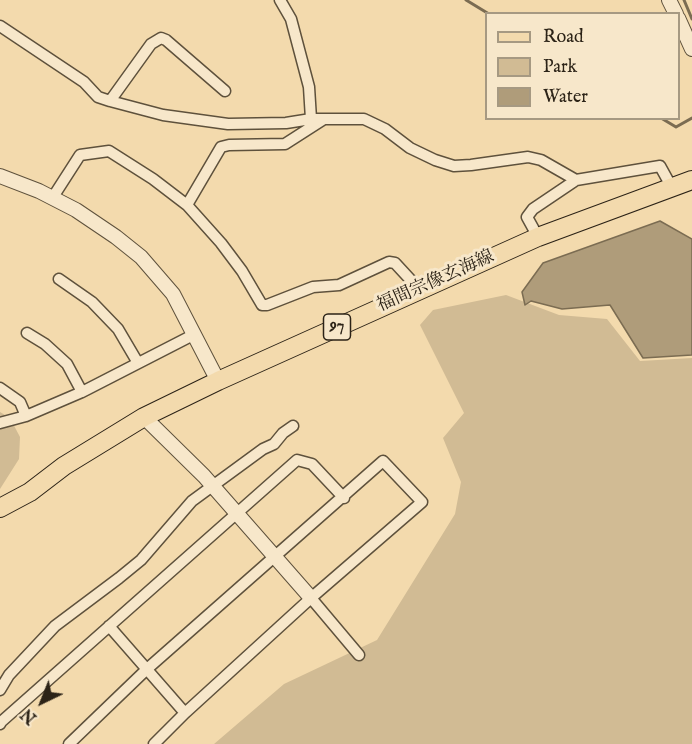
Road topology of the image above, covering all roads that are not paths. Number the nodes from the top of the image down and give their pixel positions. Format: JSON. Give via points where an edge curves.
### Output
{"nodes":[{"id":1,"x":280,"y":0,"type":"edge"},
{"id":2,"x":680,"y":22,"type":"edge"},
{"id":3,"x":0,"y":26,"type":"edge"},
{"id":4,"x":692,"y":49,"type":"edge"},
{"id":5,"x":225,"y":91,"type":"dead end"},
{"id":6,"x":110,"y":101,"type":"junction"},
{"id":7,"x":310,"y":119,"type":"junction"},
{"id":8,"x":324,"y":119,"type":"junction"},
{"id":9,"x":0,"y":176,"type":"edge"},
{"id":10,"x":576,"y":180,"type":"junction"},
{"id":11,"x":692,"y":180,"type":"edge"},
{"id":12,"x":671,"y":186,"type":"junction"},
{"id":13,"x":52,"y":197,"type":"junction"},
{"id":14,"x":187,"y":205,"type":"junction"},
{"id":15,"x":538,"y":237,"type":"junction"},
{"id":16,"x":59,"y":279,"type":"dead end"},
{"id":17,"x":419,"y":289,"type":"junction"},
{"id":18,"x":27,"y":333,"type":"dead end"},
{"id":19,"x":195,"y":334,"type":"junction"},
{"id":20,"x":138,"y":363,"type":"junction"},
{"id":21,"x":218,"y":381,"type":"junction"},
{"id":22,"x":0,"y":388,"type":"edge"},
{"id":23,"x":82,"y":392,"type":"junction"},
{"id":24,"x":26,"y":416,"type":"junction"},
{"id":25,"x":144,"y":417,"type":"junction"},
{"id":26,"x":0,"y":423,"type":"edge"},
{"id":27,"x":293,"y":426,"type":"dead end"},
{"id":28,"x":212,"y":485,"type":"junction"},
{"id":29,"x":344,"y":498,"type":"junction"},
{"id":30,"x":0,"y":508,"type":"edge"},
{"id":31,"x":236,"y":515,"type":"junction"},
{"id":32,"x":275,"y":558,"type":"junction"},
{"id":33,"x":311,"y":598,"type":"junction"},
{"id":34,"x":109,"y":626,"type":"junction"},
{"id":35,"x":359,"y":655,"type":"dead end"},
{"id":36,"x":147,"y":669,"type":"junction"},
{"id":37,"x":0,"y":690,"type":"edge"},
{"id":38,"x":185,"y":713,"type":"junction"},
{"id":39,"x":0,"y":724,"type":"edge"},
{"id":40,"x":69,"y":744,"type":"edge"},
{"id":41,"x":154,"y":744,"type":"edge"}],
"edges":[{"from":1,"to":7,"type":"street","via":[[291,19],[309,87]]},
{"from":2,"to":4,"type":"street"},
{"from":3,"to":6,"type":"street","via":[[84,82],[98,97]]},
{"from":5,"to":6,"type":"street","via":[[161,38],[152,44]]},
{"from":6,"to":7,"type":"street","via":[[163,116],[228,124]]},
{"from":7,"to":8,"type":"street"},
{"from":8,"to":10,"type":"street","via":[[364,119],[386,129],[410,148],[454,166],[528,157]]},
{"from":8,"to":14,"type":"street","via":[[285,144],[221,147]]},
{"from":9,"to":13,"type":"street"},
{"from":10,"to":12,"type":"street","via":[[660,166]]},
{"from":10,"to":15,"type":"street","via":[[527,217]]},
{"from":11,"to":12,"type":"main road","name":"福間宗像玄海線","number":"97"},
{"from":12,"to":15,"type":"main road","name":"福間宗像玄海線","number":"97"},
{"from":13,"to":14,"type":"street","via":[[80,155],[109,151]]},
{"from":13,"to":19,"type":"street","via":[[116,237],[153,269],[173,294]]},
{"from":14,"to":17,"type":"street","via":[[235,261],[262,305],[313,287],[339,285],[389,262],[395,263]]},
{"from":15,"to":17,"type":"main road","name":"福間宗像玄海線","number":"97"},
{"from":16,"to":20,"type":"street","via":[[92,302],[118,329]]},
{"from":17,"to":21,"type":"main road","name":"福間宗像玄海線","number":"97"},
{"from":18,"to":23,"type":"street","via":[[67,364]]},
{"from":19,"to":20,"type":"street"},
{"from":19,"to":21,"type":"street"},
{"from":20,"to":23,"type":"street"},
{"from":21,"to":25,"type":"main road","name":"福間宗像玄海線","number":"97"},
{"from":22,"to":24,"type":"street","via":[[20,402]]},
{"from":23,"to":24,"type":"street"},
{"from":24,"to":26,"type":"street"},
{"from":25,"to":28,"type":"street"},
{"from":25,"to":30,"type":"main road","name":"福間宗像玄海線","number":"97"},
{"from":27,"to":28,"type":"street"},
{"from":28,"to":31,"type":"street"},
{"from":28,"to":37,"type":"street","via":[[192,501],[141,560],[55,626]]},
{"from":29,"to":31,"type":"street","via":[[312,464],[297,460]]},
{"from":29,"to":32,"type":"street"},
{"from":29,"to":33,"type":"street","via":[[383,461],[422,502]]},
{"from":31,"to":32,"type":"street"},
{"from":31,"to":34,"type":"street"},
{"from":32,"to":33,"type":"street"},
{"from":32,"to":36,"type":"street"},
{"from":33,"to":35,"type":"street"},
{"from":33,"to":38,"type":"street"},
{"from":34,"to":36,"type":"street"},
{"from":34,"to":39,"type":"street"},
{"from":36,"to":38,"type":"street"},
{"from":36,"to":40,"type":"street"},
{"from":38,"to":41,"type":"street"}]}
